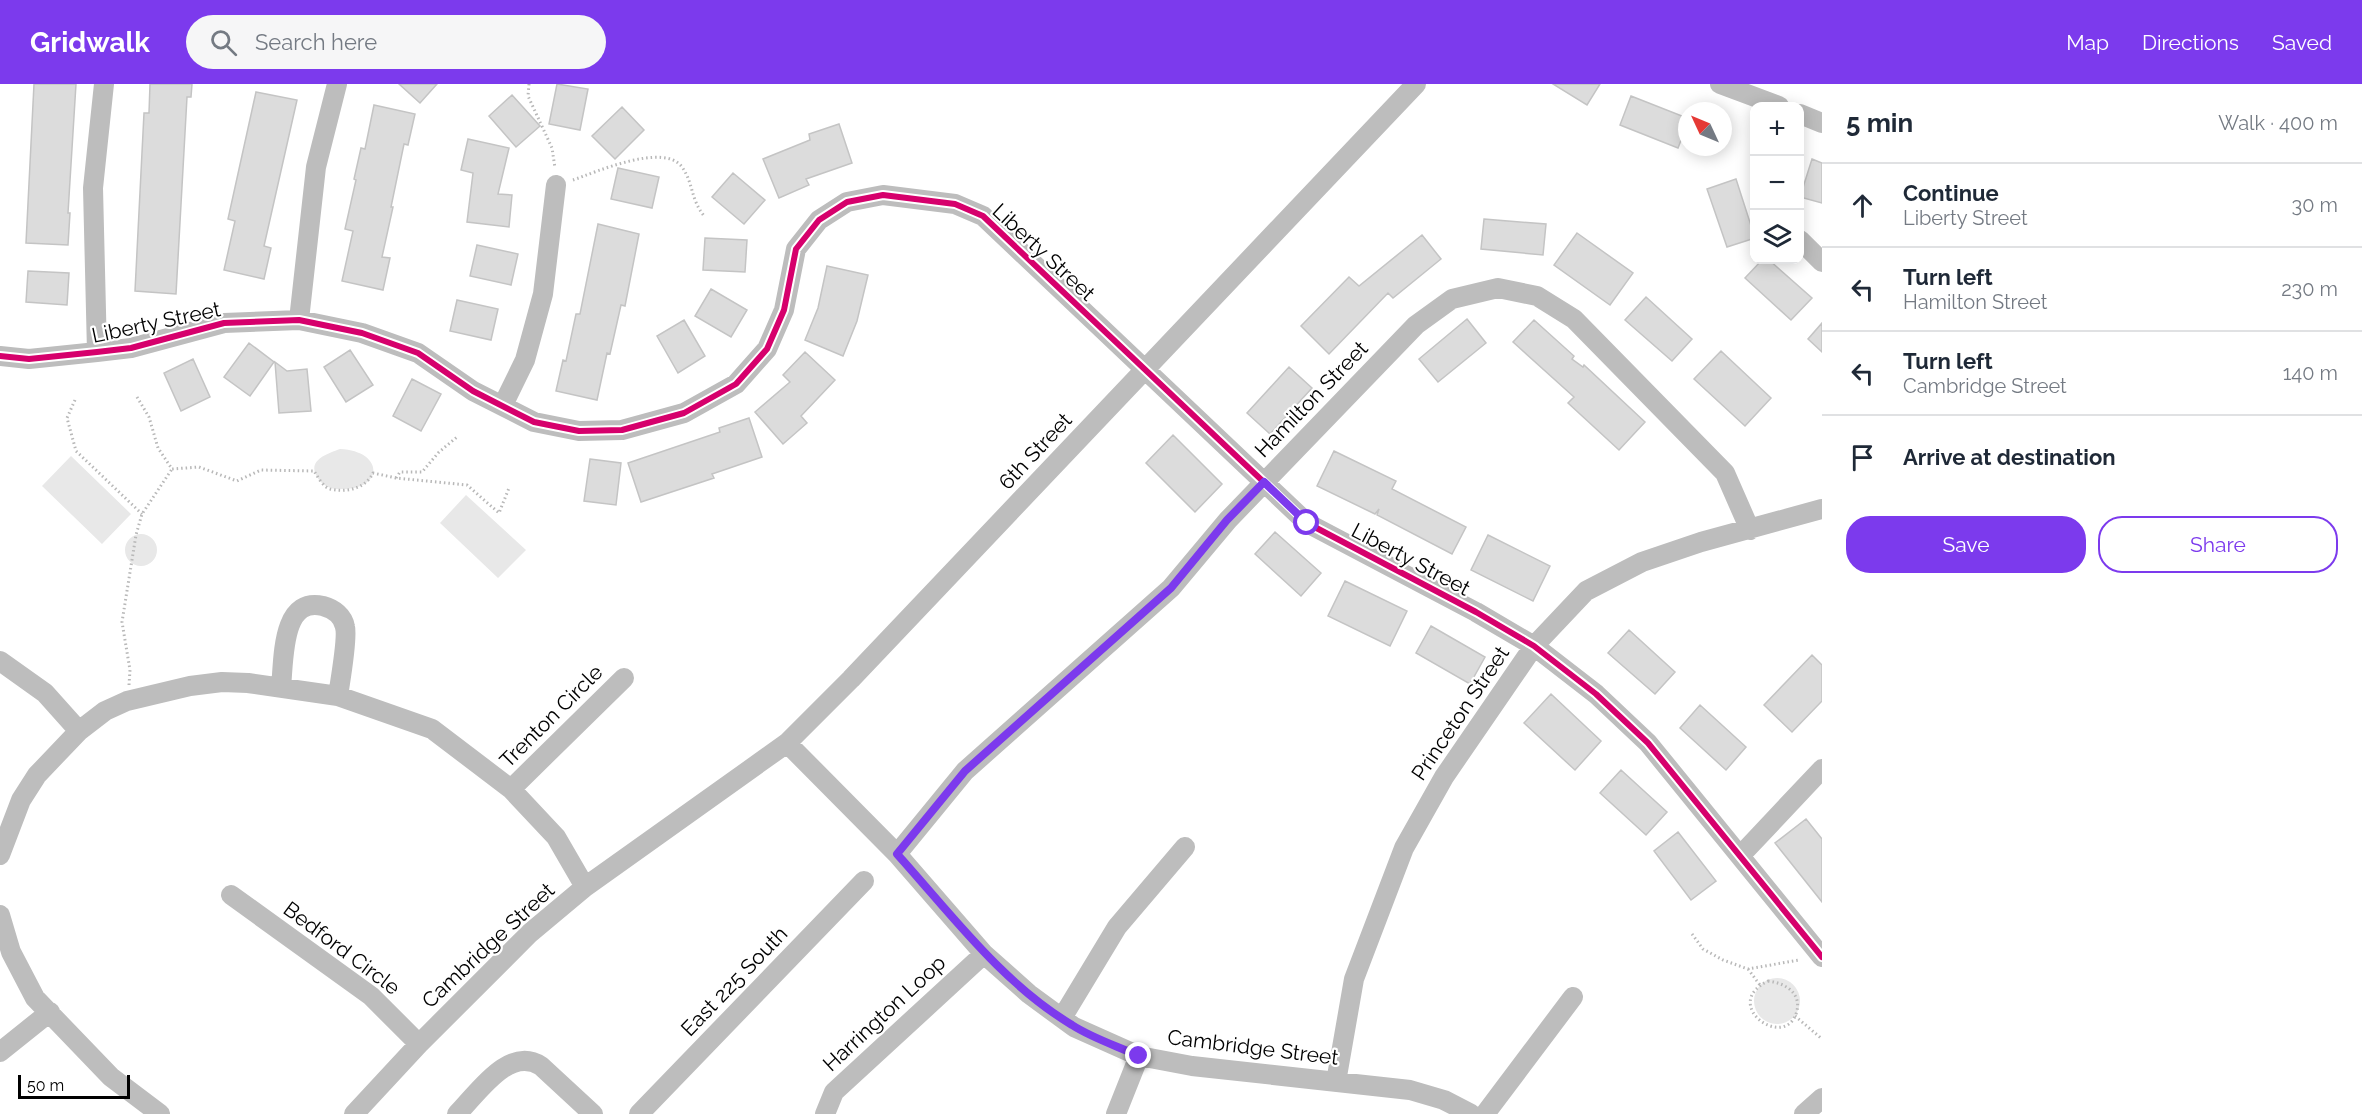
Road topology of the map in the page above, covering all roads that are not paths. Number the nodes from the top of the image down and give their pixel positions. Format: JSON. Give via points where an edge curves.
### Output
{"nodes":[{"id":1,"x":104,"y":84,"type":"edge"},
{"id":2,"x":337,"y":84,"type":"edge"},
{"id":3,"x":1416,"y":84,"type":"edge"},
{"id":4,"x":1720,"y":84,"type":"edge"},
{"id":5,"x":1768,"y":102,"type":"edge"},
{"id":6,"x":1804,"y":116,"type":"edge"},
{"id":7,"x":1822,"y":123,"type":"edge"},
{"id":8,"x":556,"y":185,"type":"road end"},
{"id":9,"x":1804,"y":244,"type":"edge"},
{"id":10,"x":1822,"y":262,"type":"edge"},
{"id":11,"x":299,"y":320,"type":"junction"},
{"id":12,"x":97,"y":352,"type":"junction"},
{"id":13,"x":0,"y":356,"type":"edge"},
{"id":14,"x":1145,"y":369,"type":"junction"},
{"id":15,"x":503,"y":405,"type":"junction"},
{"id":16,"x":1264,"y":482,"type":"junction"},
{"id":17,"x":1822,"y":509,"type":"edge"},
{"id":18,"x":1750,"y":530,"type":"junction"},
{"id":19,"x":1534,"y":646,"type":"junction"},
{"id":20,"x":0,"y":661,"type":"edge"},
{"id":21,"x":624,"y":678,"type":"dead end"},
{"id":22,"x":281,"y":687,"type":"junction"},
{"id":23,"x":338,"y":696,"type":"junction"},
{"id":24,"x":79,"y":730,"type":"junction"},
{"id":25,"x":787,"y":743,"type":"junction"},
{"id":26,"x":1822,"y":769,"type":"edge"},
{"id":27,"x":511,"y":789,"type":"junction"},
{"id":28,"x":669,"y":828,"type":"joint"},
{"id":29,"x":1185,"y":847,"type":"dead end"},
{"id":30,"x":897,"y":854,"type":"junction"},
{"id":31,"x":0,"y":855,"type":"edge"},
{"id":32,"x":1740,"y":856,"type":"junction"},
{"id":33,"x":864,"y":881,"type":"dead end"},
{"id":34,"x":585,"y":887,"type":"junction"},
{"id":35,"x":231,"y":895,"type":"dead end"},
{"id":36,"x":0,"y":915,"type":"edge"},
{"id":37,"x":984,"y":954,"type":"junction"},
{"id":38,"x":1822,"y":957,"type":"edge"},
{"id":39,"x":1573,"y":997,"type":"dead end"},
{"id":40,"x":50,"y":1012,"type":"junction"},
{"id":41,"x":1062,"y":1018,"type":"junction"},
{"id":42,"x":419,"y":1044,"type":"junction"},
{"id":43,"x":0,"y":1052,"type":"edge"},
{"id":44,"x":1139,"y":1056,"type":"junction"},
{"id":45,"x":1336,"y":1082,"type":"junction"},
{"id":46,"x":1822,"y":1098,"type":"edge"},
{"id":47,"x":160,"y":1114,"type":"edge"},
{"id":48,"x":354,"y":1114,"type":"edge"},
{"id":49,"x":457,"y":1114,"type":"edge"},
{"id":50,"x":593,"y":1114,"type":"edge"},
{"id":51,"x":639,"y":1114,"type":"edge"},
{"id":52,"x":825,"y":1114,"type":"edge"},
{"id":53,"x":1116,"y":1114,"type":"edge"},
{"id":54,"x":1471,"y":1114,"type":"edge"},
{"id":55,"x":1485,"y":1114,"type":"edge"},
{"id":56,"x":1804,"y":1114,"type":"edge"}],
"edges":[{"from":1,"to":12,"type":"street","via":[[93,188]]},
{"from":2,"to":11,"type":"street","via":[[316,167]]},
{"from":3,"to":14,"type":"street","name":"6th Street"},
{"from":4,"to":5,"type":"street"},
{"from":6,"to":7,"type":"street"},
{"from":8,"to":15,"type":"street","via":[[543,294],[525,360]]},
{"from":9,"to":10,"type":"street"},
{"from":11,"to":12,"type":"street","name":"Liberty Street","via":[[224,323],[131,348]]},
{"from":11,"to":15,"type":"street","name":"Liberty Street","via":[[362,333],[418,353],[473,391]]},
{"from":12,"to":13,"type":"street","name":"Liberty Street","via":[[29,359]]},
{"from":14,"to":15,"type":"street","name":"Liberty Street","via":[[983,216],[955,204],[883,195],[847,202],[788,247],[784,310],[767,348],[736,384],[684,413],[622,430],[579,431],[534,422]]},
{"from":14,"to":16,"type":"street","name":"Liberty Street"},
{"from":14,"to":25,"type":"street","name":"6th Street"},
{"from":16,"to":18,"type":"street","name":"Hamilton Street","via":[[1416,325],[1452,298],[1498,288],[1537,296],[1574,318],[1725,473]]},
{"from":16,"to":19,"type":"street","name":"Liberty Street","via":[[1307,523]]},
{"from":16,"to":30,"type":"street","name":"Hamilton Street","via":[[1171,588],[965,771]]},
{"from":17,"to":18,"type":"street","name":"Princeton Street"},
{"from":18,"to":19,"type":"street","name":"Princeton Street","via":[[1642,562],[1586,591]]},
{"from":19,"to":32,"type":"street","name":"Liberty Street","via":[[1596,694],[1648,743]]},
{"from":19,"to":45,"type":"street","name":"Princeton Street","via":[[1444,777],[1404,848],[1354,979]]},
{"from":20,"to":24,"type":"street","via":[[45,693]]},
{"from":21,"to":27,"type":"street","name":"Trenton Circle"},
{"from":22,"to":23,"type":"street"},
{"from":22,"to":23,"type":"street","via":[[291,620],[302,608],[313,604],[331,609],[345,628]]},
{"from":22,"to":24,"type":"street","via":[[248,682],[190,686],[127,701]]},
{"from":23,"to":27,"type":"street","via":[[432,729]]},
{"from":24,"to":31,"type":"street","via":[[37,775],[21,800]]},
{"from":25,"to":28,"type":"street","name":"6th Street"},
{"from":25,"to":30,"type":"street","name":"Cambridge Street"},
{"from":26,"to":32,"type":"street"},
{"from":27,"to":34,"type":"street","via":[[556,837]]},
{"from":28,"to":34,"type":"street","name":"Cambridge Street"},
{"from":29,"to":41,"type":"street","via":[[1117,927]]},
{"from":30,"to":37,"type":"street","name":"Cambridge Street"},
{"from":32,"to":38,"type":"street","name":"Liberty Street"},
{"from":33,"to":51,"type":"street","name":"East 225 South"},
{"from":34,"to":42,"type":"street","name":"Cambridge Street","via":[[530,933]]},
{"from":35,"to":42,"type":"street","name":"Bedford Circle","via":[[370,996]]},
{"from":36,"to":40,"type":"street","via":[[22,975],[35,998]]},
{"from":37,"to":41,"type":"street","name":"Cambridge Street"},
{"from":37,"to":52,"type":"street","name":"Harrington Loop","via":[[834,1092]]},
{"from":39,"to":55,"type":"street"},
{"from":40,"to":43,"type":"street"},
{"from":40,"to":47,"type":"street","via":[[111,1077]]},
{"from":41,"to":44,"type":"street","name":"Cambridge Street"},
{"from":42,"to":48,"type":"street","name":"Cambridge Street"},
{"from":44,"to":45,"type":"street","name":"Cambridge Street"},
{"from":44,"to":53,"type":"street"},
{"from":45,"to":54,"type":"street","name":"Cambridge Street","via":[[1410,1090],[1444,1100]]},
{"from":46,"to":56,"type":"street"},
{"from":49,"to":50,"type":"street","via":[[501,1070],[512,1061],[523,1060],[542,1066]]}]}
